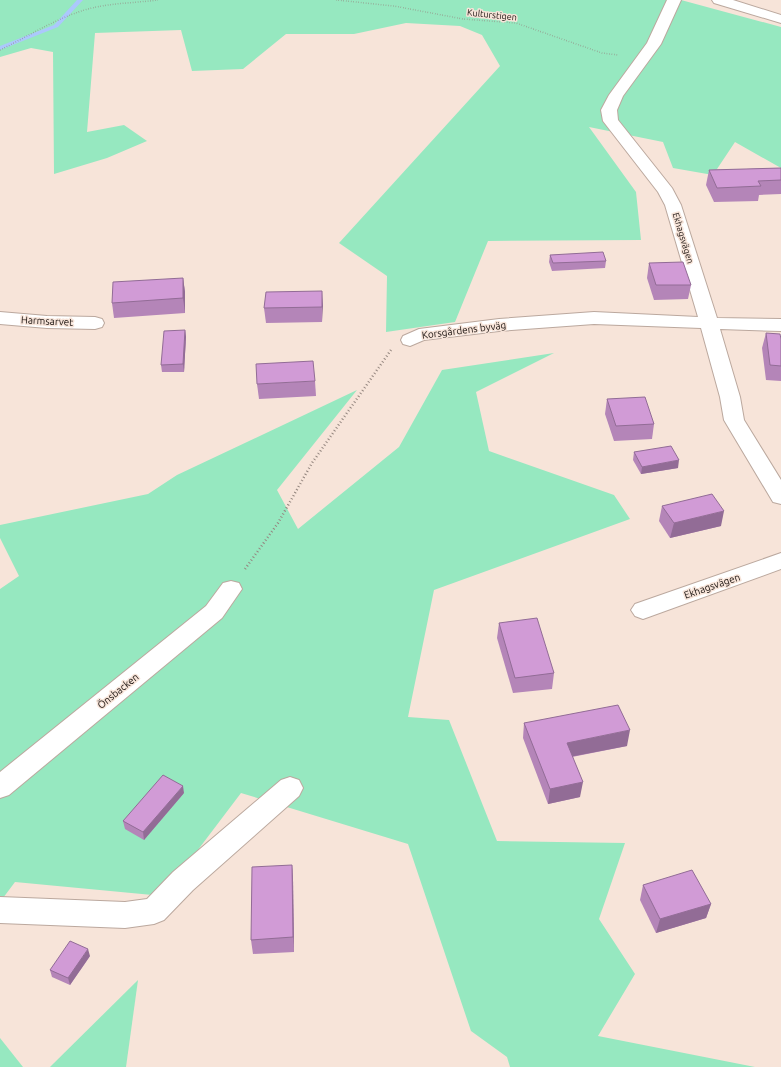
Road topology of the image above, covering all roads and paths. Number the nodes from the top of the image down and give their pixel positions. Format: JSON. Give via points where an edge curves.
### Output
{"nodes":[{"id":1,"x":158,"y":0,"type":"edge"},
{"id":2,"x":336,"y":0,"type":"edge"},
{"id":3,"x":674,"y":0,"type":"edge"},
{"id":4,"x":720,"y":0,"type":"edge"},
{"id":5,"x":781,"y":18,"type":"edge"},
{"id":6,"x":0,"y":50,"type":"edge"},
{"id":7,"x":644,"y":60,"type":"junction"},
{"id":8,"x":0,"y":318,"type":"edge"},
{"id":9,"x":95,"y":323,"type":"dead end"},
{"id":10,"x":709,"y":323,"type":"junction"},
{"id":11,"x":781,"y":326,"type":"edge"},
{"id":12,"x":410,"y":340,"type":"joint"},
{"id":13,"x":781,"y":497,"type":"edge"},
{"id":14,"x":781,"y":561,"type":"edge"},
{"id":15,"x":231,"y":590,"type":"joint"},
{"id":16,"x":643,"y":610,"type":"dead end"},
{"id":17,"x":0,"y":787,"type":"edge"},
{"id":18,"x":290,"y":788,"type":"dead end"},
{"id":19,"x":0,"y":910,"type":"edge"}],
"edges":[{"from":1,"to":6,"type":"path","via":[[89,9],[47,24]]},
{"from":2,"to":7,"type":"path","name":"Kulturstigen","via":[[394,6],[463,19],[516,23],[602,53]]},
{"from":3,"to":7,"type":"street","name":"Ekhagsvägen"},
{"from":4,"to":5,"type":"street"},
{"from":7,"to":10,"type":"street","name":"Ekhagsvägen","via":[[616,95],[609,110],[611,121],[666,191],[673,205]]},
{"from":8,"to":9,"type":"street","name":"Harmsarvet"},
{"from":10,"to":11,"type":"street","name":"Korsgårdens byväg"},
{"from":10,"to":12,"type":"street","name":"Korsgårdens byväg","via":[[594,318],[499,325],[419,335]]},
{"from":10,"to":13,"type":"street","name":"Ekhagsvägen","via":[[734,420]]},
{"from":12,"to":15,"type":"path","name":"Korsgårdens byväg","via":[[392,349],[312,463],[278,523]]},
{"from":14,"to":16,"type":"street","name":"Ekhagsvägen"},
{"from":15,"to":17,"type":"street","name":"Önsbacken","via":[[214,612]]},
{"from":18,"to":19,"type":"street","via":[[183,881],[154,911],[124,915]]}]}
